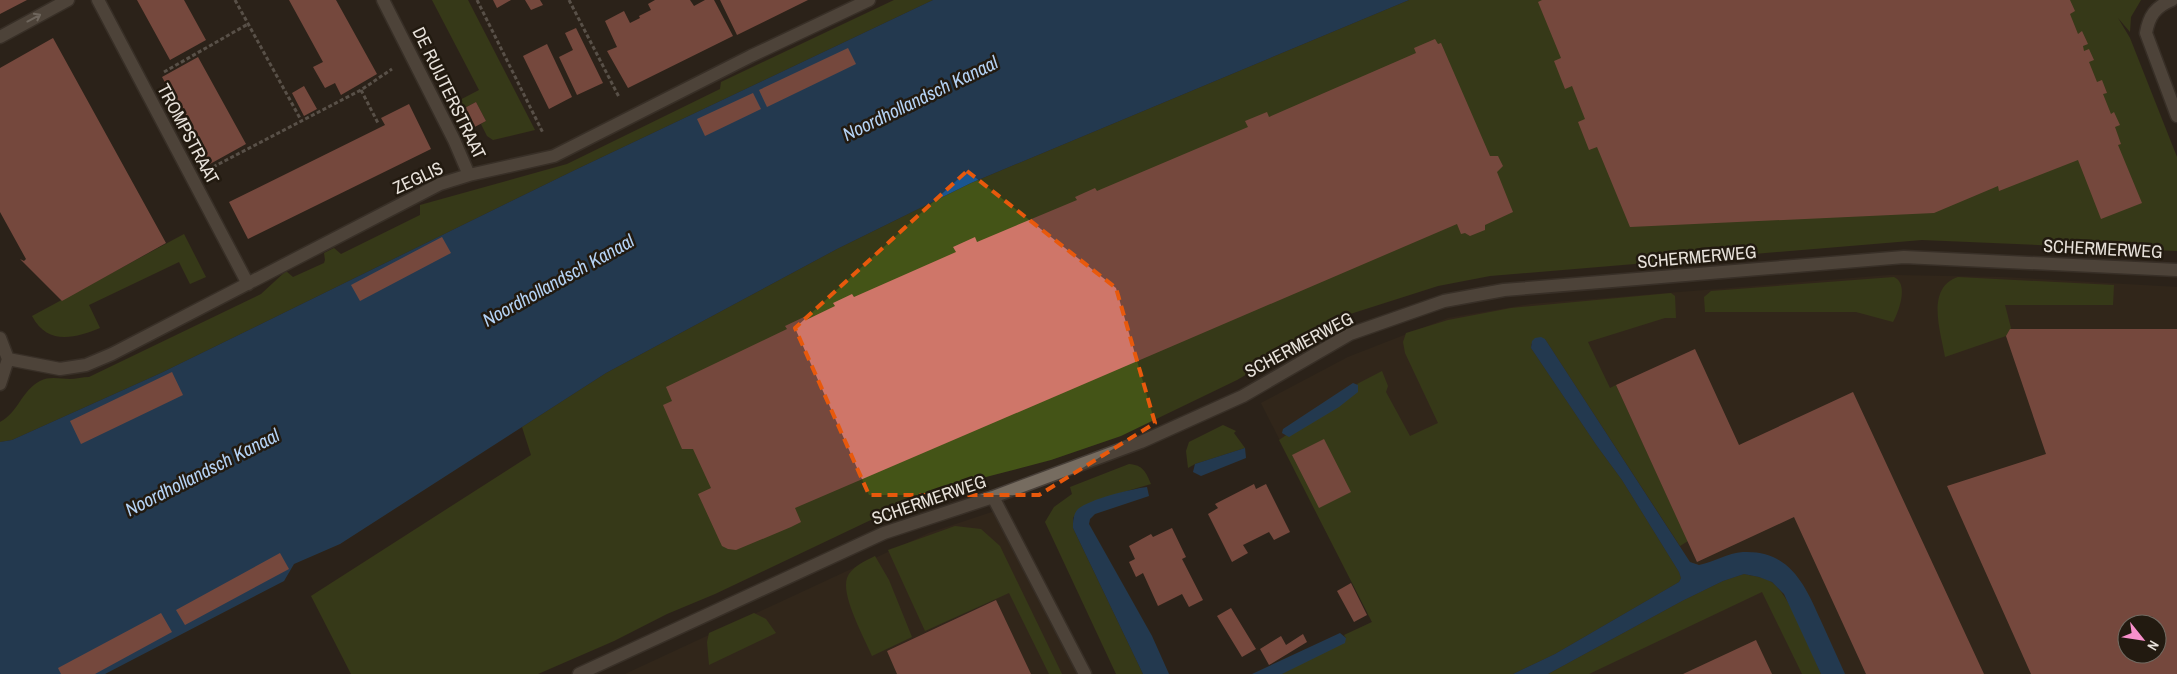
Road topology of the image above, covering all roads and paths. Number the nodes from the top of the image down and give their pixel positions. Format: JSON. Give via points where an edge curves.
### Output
{"nodes":[{"id":1,"x":68,"y":0,"type":"edge"},
{"id":2,"x":98,"y":0,"type":"edge"},
{"id":3,"x":235,"y":0,"type":"edge"},
{"id":4,"x":383,"y":0,"type":"edge"},
{"id":5,"x":477,"y":0,"type":"edge"},
{"id":6,"x":569,"y":0,"type":"edge"},
{"id":7,"x":868,"y":0,"type":"edge"},
{"id":8,"x":2172,"y":0,"type":"edge"},
{"id":9,"x":248,"y":24,"type":"junction"},
{"id":10,"x":0,"y":37,"type":"edge"},
{"id":11,"x":394,"y":67,"type":"dead end"},
{"id":12,"x":142,"y":84,"type":"junction"},
{"id":13,"x":361,"y":90,"type":"junction"},
{"id":14,"x":2177,"y":116,"type":"edge"},
{"id":15,"x":629,"y":118,"type":"junction"},
{"id":16,"x":301,"y":120,"type":"junction"},
{"id":17,"x":378,"y":123,"type":"dead end"},
{"id":18,"x":554,"y":156,"type":"junction"},
{"id":19,"x":469,"y":175,"type":"junction"},
{"id":20,"x":192,"y":178,"type":"junction"},
{"id":21,"x":2177,"y":270,"type":"edge"},
{"id":22,"x":248,"y":284,"type":"junction"},
{"id":23,"x":0,"y":338,"type":"edge"},
{"id":24,"x":8,"y":359,"type":"junction"},
{"id":25,"x":0,"y":384,"type":"edge"},
{"id":26,"x":993,"y":497,"type":"junction"},
{"id":27,"x":579,"y":674,"type":"edge"},
{"id":28,"x":1085,"y":674,"type":"edge"}],
"edges":[{"from":10,"to":1,"type":"street","one_way":true},
{"from":2,"to":12,"type":"street","name":"TROMPSTRAAT"},
{"from":3,"to":9,"type":"path"},
{"from":4,"to":19,"type":"street","name":"DE RUIJTERSTRAAT"},
{"from":5,"to":18,"type":"path"},
{"from":6,"to":15,"type":"path"},
{"from":7,"to":15,"type":"street","name":"ZEGLIS"},
{"from":8,"to":14,"type":"street","via":[[2155,9],[2148,20],[2146,33]]},
{"from":9,"to":12,"type":"path"},
{"from":9,"to":16,"type":"path"},
{"from":11,"to":13,"type":"path"},
{"from":12,"to":20,"type":"street","name":"TROMPSTRAAT"},
{"from":13,"to":16,"type":"path"},
{"from":13,"to":17,"type":"path"},
{"from":15,"to":18,"type":"street","name":"ZEGLIS"},
{"from":16,"to":20,"type":"path"},
{"from":18,"to":19,"type":"street","name":"ZEGLIS"},
{"from":19,"to":22,"type":"street","name":"ZEGLIS","via":[[440,184]]},
{"from":20,"to":22,"type":"street","name":"TROMPSTRAAT"},
{"from":21,"to":26,"type":"street","name":"SCHERMERWEG","via":[[1904,257],[1504,290],[1444,301],[1350,334],[1243,396],[1135,445]]},
{"from":22,"to":24,"type":"street","name":"ZEGLIS","via":[[86,365],[60,369]]},
{"from":23,"to":24,"type":"street"},
{"from":24,"to":25,"type":"street"},
{"from":26,"to":27,"type":"street","name":"SCHERMERWEG","via":[[884,533]]},
{"from":26,"to":28,"type":"street"}]}
